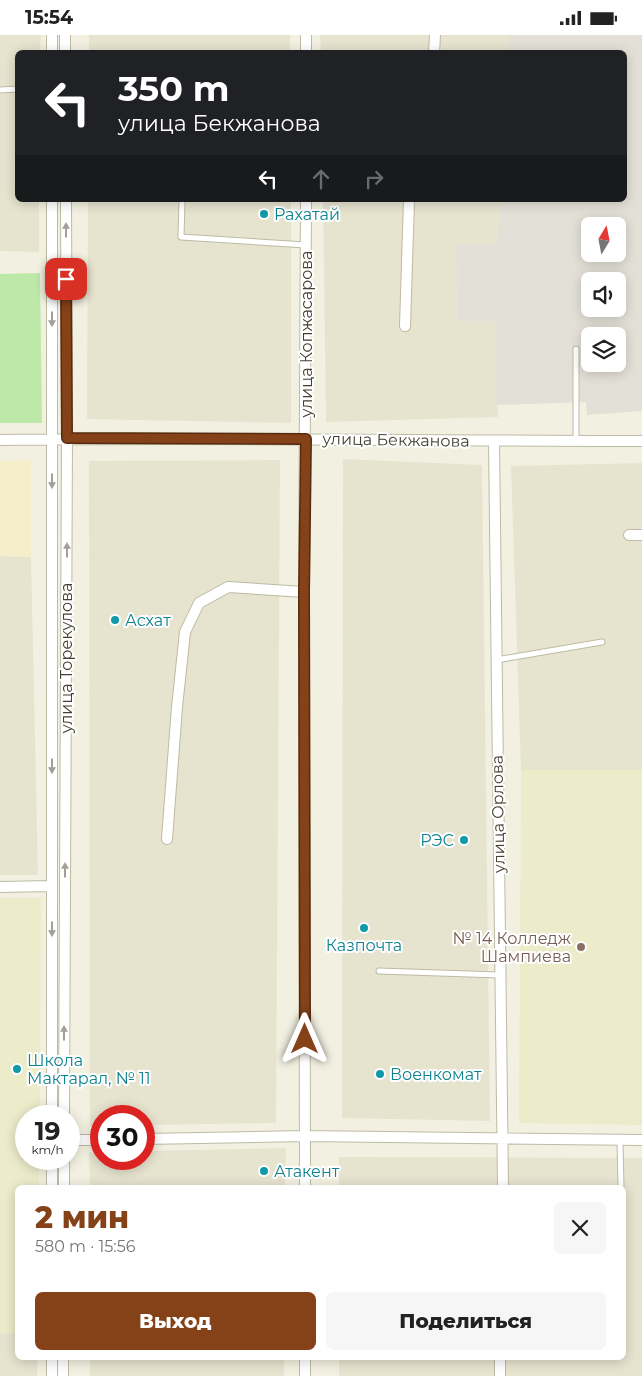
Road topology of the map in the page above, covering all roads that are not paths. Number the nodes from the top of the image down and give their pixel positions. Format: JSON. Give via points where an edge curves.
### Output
{"nodes":[{"id":1,"x":52,"y":35,"type":"edge"},
{"id":2,"x":65,"y":35,"type":"edge"},
{"id":3,"x":306,"y":35,"type":"edge"},
{"id":4,"x":435,"y":35,"type":"edge"},
{"id":5,"x":52,"y":50,"type":"edge"},
{"id":6,"x":65,"y":50,"type":"edge"},
{"id":7,"x":306,"y":50,"type":"edge"},
{"id":8,"x":434,"y":50,"type":"edge"},
{"id":9,"x":15,"y":89,"type":"edge"},
{"id":10,"x":0,"y":90,"type":"edge"},
{"id":11,"x":52,"y":202,"type":"edge"},
{"id":12,"x":66,"y":202,"type":"edge"},
{"id":13,"x":182,"y":202,"type":"edge"},
{"id":14,"x":306,"y":202,"type":"edge"},
{"id":15,"x":409,"y":202,"type":"edge"},
{"id":16,"x":306,"y":245,"type":"junction"},
{"id":17,"x":406,"y":326,"type":"dead end"},
{"id":18,"x":576,"y":349,"type":"dead end"},
{"id":19,"x":67,"y":438,"type":"junction"},
{"id":20,"x":52,"y":439,"type":"junction"},
{"id":21,"x":306,"y":439,"type":"junction"},
{"id":22,"x":0,"y":440,"type":"edge"},
{"id":23,"x":494,"y":441,"type":"junction"},
{"id":24,"x":576,"y":441,"type":"junction"},
{"id":25,"x":642,"y":441,"type":"edge"},
{"id":26,"x":629,"y":535,"type":"dead end"},
{"id":27,"x":642,"y":535,"type":"edge"},
{"id":28,"x":304,"y":592,"type":"junction"},
{"id":29,"x":602,"y":642,"type":"dead end"},
{"id":30,"x":496,"y":660,"type":"junction"},
{"id":31,"x":167,"y":839,"type":"dead end"},
{"id":32,"x":52,"y":886,"type":"junction"},
{"id":33,"x":0,"y":887,"type":"edge"},
{"id":34,"x":379,"y":971,"type":"dead end"},
{"id":35,"x":501,"y":975,"type":"junction"},
{"id":36,"x":52,"y":1105,"type":"edge"},
{"id":37,"x":64,"y":1105,"type":"edge"},
{"id":38,"x":305,"y":1136,"type":"junction"},
{"id":39,"x":503,"y":1138,"type":"junction"},
{"id":40,"x":155,"y":1139,"type":"edge"},
{"id":41,"x":620,"y":1140,"type":"junction"},
{"id":42,"x":642,"y":1141,"type":"edge"},
{"id":43,"x":52,"y":1170,"type":"edge"},
{"id":44,"x":64,"y":1170,"type":"edge"},
{"id":45,"x":52,"y":1185,"type":"edge"},
{"id":46,"x":64,"y":1185,"type":"edge"},
{"id":47,"x":305,"y":1185,"type":"edge"},
{"id":48,"x":503,"y":1185,"type":"edge"},
{"id":49,"x":621,"y":1185,"type":"edge"},
{"id":50,"x":52,"y":1360,"type":"edge"},
{"id":51,"x":63,"y":1360,"type":"edge"},
{"id":52,"x":305,"y":1360,"type":"edge"},
{"id":53,"x":500,"y":1360,"type":"edge"},
{"id":54,"x":52,"y":1376,"type":"edge"},
{"id":55,"x":63,"y":1376,"type":"edge"},
{"id":56,"x":305,"y":1376,"type":"edge"},
{"id":57,"x":500,"y":1376,"type":"edge"}],
"edges":[{"from":1,"to":5,"type":"street"},
{"from":2,"to":6,"type":"street"},
{"from":3,"to":7,"type":"street"},
{"from":4,"to":8,"type":"street"},
{"from":9,"to":10,"type":"lane"},
{"from":11,"to":20,"type":"street","name":"улица Торекулова","one_way":true},
{"from":19,"to":12,"type":"street","name":"улица Торекулова","one_way":true},
{"from":13,"to":16,"type":"lane","via":[[181,237]]},
{"from":14,"to":16,"type":"street","name":"улица Копжасарова"},
{"from":15,"to":17,"type":"street"},
{"from":16,"to":21,"type":"street","name":"улица Копжасарова"},
{"from":18,"to":24,"type":"lane"},
{"from":19,"to":20,"type":"street","name":"улица Бекжанова"},
{"from":19,"to":21,"type":"street","name":"улица Бекжанова"},
{"from":37,"to":19,"type":"street","name":"улица Торекулова","one_way":true},
{"from":20,"to":22,"type":"street","name":"улица Бекжанова"},
{"from":20,"to":32,"type":"street","name":"улица Торекулова","one_way":true},
{"from":21,"to":23,"type":"street","name":"улица Бекжанова"},
{"from":21,"to":28,"type":"street","name":"улица Копжасарова"},
{"from":23,"to":24,"type":"street","name":"улица Бекжанова"},
{"from":23,"to":30,"type":"street","name":"улица Орлова"},
{"from":24,"to":25,"type":"street","name":"улица Бекжанова"},
{"from":26,"to":27,"type":"street"},
{"from":28,"to":31,"type":"street","via":[[228,587],[199,603],[185,632]]},
{"from":28,"to":38,"type":"street","name":"улица Копжасарова"},
{"from":29,"to":30,"type":"lane"},
{"from":30,"to":35,"type":"street","name":"улица Орлова"},
{"from":32,"to":33,"type":"street"},
{"from":32,"to":36,"type":"street","name":"улица Торекулова","one_way":true},
{"from":34,"to":35,"type":"lane"},
{"from":35,"to":39,"type":"street","name":"улица Орлова"},
{"from":38,"to":39,"type":"street"},
{"from":38,"to":40,"type":"street"},
{"from":38,"to":47,"type":"street","name":"улица Копжасарова"},
{"from":39,"to":41,"type":"street"},
{"from":39,"to":48,"type":"street","name":"улица Орлова"},
{"from":41,"to":42,"type":"street"},
{"from":41,"to":49,"type":"lane"},
{"from":43,"to":45,"type":"street"},
{"from":44,"to":46,"type":"street"},
{"from":50,"to":54,"type":"street"},
{"from":51,"to":55,"type":"street"},
{"from":52,"to":56,"type":"street"},
{"from":53,"to":57,"type":"street"}]}
